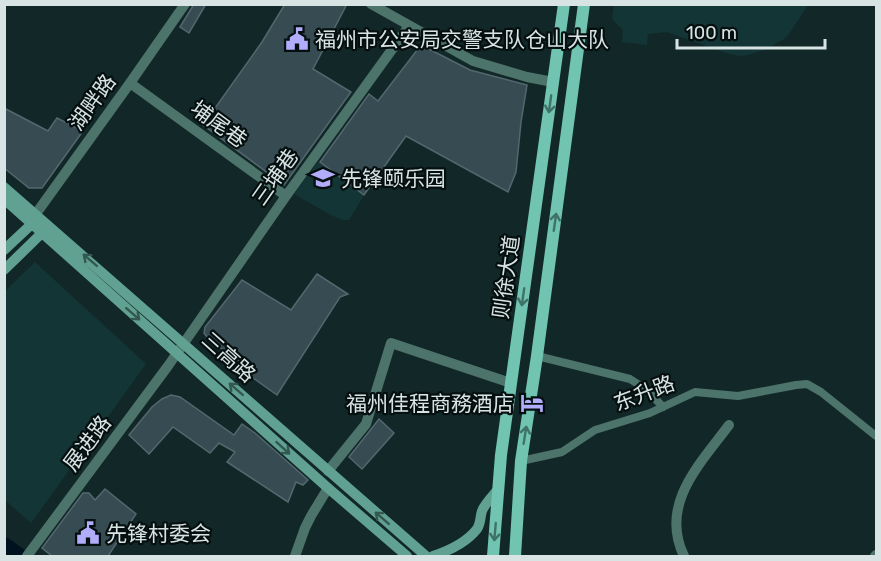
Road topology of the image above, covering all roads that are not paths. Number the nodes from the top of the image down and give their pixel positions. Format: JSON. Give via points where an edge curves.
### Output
{"nodes":[{"id":1,"x":185,"y":4,"type":"edge"},
{"id":2,"x":371,"y":4,"type":"edge"},
{"id":3,"x":564,"y":4,"type":"edge"},
{"id":4,"x":584,"y":4,"type":"edge"},
{"id":5,"x":409,"y":26,"type":"junction"},
{"id":6,"x":553,"y":82,"type":"junction"},
{"id":7,"x":130,"y":83,"type":"junction"},
{"id":8,"x":4,"y":187,"type":"edge"},
{"id":9,"x":285,"y":196,"type":"junction"},
{"id":10,"x":4,"y":200,"type":"edge"},
{"id":11,"x":34,"y":219,"type":"junction"},
{"id":12,"x":46,"y":230,"type":"junction"},
{"id":13,"x":4,"y":250,"type":"edge"},
{"id":14,"x":4,"y":270,"type":"edge"},
{"id":15,"x":180,"y":348,"type":"junction"},
{"id":16,"x":537,"y":356,"type":"junction"},
{"id":17,"x":511,"y":383,"type":"junction"},
{"id":18,"x":663,"y":407,"type":"junction"},
{"id":19,"x":729,"y":425,"type":"dead end"},
{"id":20,"x":876,"y":436,"type":"edge"},
{"id":21,"x":521,"y":460,"type":"junction"},
{"id":22,"x":328,"y":471,"type":"junction"},
{"id":23,"x":328,"y":488,"type":"junction"},
{"id":24,"x":499,"y":488,"type":"junction"},
{"id":25,"x":519,"y":498,"type":"junction"},
{"id":26,"x":27,"y":556,"type":"edge"},
{"id":27,"x":296,"y":556,"type":"edge"},
{"id":28,"x":407,"y":556,"type":"edge"},
{"id":29,"x":426,"y":556,"type":"edge"},
{"id":30,"x":433,"y":556,"type":"edge"},
{"id":31,"x":493,"y":556,"type":"edge"},
{"id":32,"x":516,"y":556,"type":"edge"},
{"id":33,"x":521,"y":556,"type":"edge"},
{"id":34,"x":684,"y":556,"type":"edge"}],
"edges":[{"from":1,"to":7,"type":"street","name":"湖畔路"},
{"from":2,"to":5,"type":"street"},
{"from":3,"to":6,"type":"main road","name":"则徐大道"},
{"from":16,"to":4,"type":"main road","name":"则徐大道","one_way":true},
{"from":5,"to":6,"type":"street","via":[[480,64]]},
{"from":5,"to":9,"type":"street","name":"三埔巷"},
{"from":6,"to":17,"type":"main road","name":"则徐大道","one_way":true},
{"from":7,"to":9,"type":"street","name":"埔尾巷"},
{"from":7,"to":11,"type":"street","name":"湖畔路"},
{"from":8,"to":11,"type":"main road","name":"三高路"},
{"from":9,"to":15,"type":"street","name":"三埔巷"},
{"from":10,"to":11,"type":"main road","name":"三高路"},
{"from":11,"to":12,"type":"main road","name":"三高路"},
{"from":11,"to":13,"type":"main road"},
{"from":12,"to":14,"type":"main road"},
{"from":12,"to":15,"type":"main road","name":"三高路"},
{"from":22,"to":15,"type":"main road","name":"三高路","one_way":true},
{"from":15,"to":23,"type":"main road","name":"三高路","one_way":true},
{"from":15,"to":26,"type":"street","name":"展进路"},
{"from":16,"to":18,"type":"street","via":[[630,379]]},
{"from":21,"to":16,"type":"main road","name":"则徐大道","one_way":true},
{"from":17,"to":22,"type":"street","via":[[391,343],[366,424]]},
{"from":17,"to":24,"type":"main road","name":"则徐大道"},
{"from":18,"to":20,"type":"street","name":"东升路","via":[[695,392],[738,396],[807,384]]},
{"from":18,"to":21,"type":"street","name":"东升路","via":[[595,430],[562,452]]},
{"from":19,"to":34,"type":"street","via":[[682,494],[676,523]]},
{"from":21,"to":25,"type":"main road","name":"则徐大道"},
{"from":29,"to":22,"type":"main road","name":"三高路","one_way":true},
{"from":23,"to":27,"type":"street","via":[[310,516]]},
{"from":23,"to":28,"type":"main road","name":"三高路"},
{"from":24,"to":30,"type":"main road","via":[[471,535]]},
{"from":24,"to":31,"type":"main road","name":"则徐大道","one_way":true},
{"from":25,"to":32,"type":"main road","name":"则徐大道"},
{"from":25,"to":33,"type":"main road"}]}
